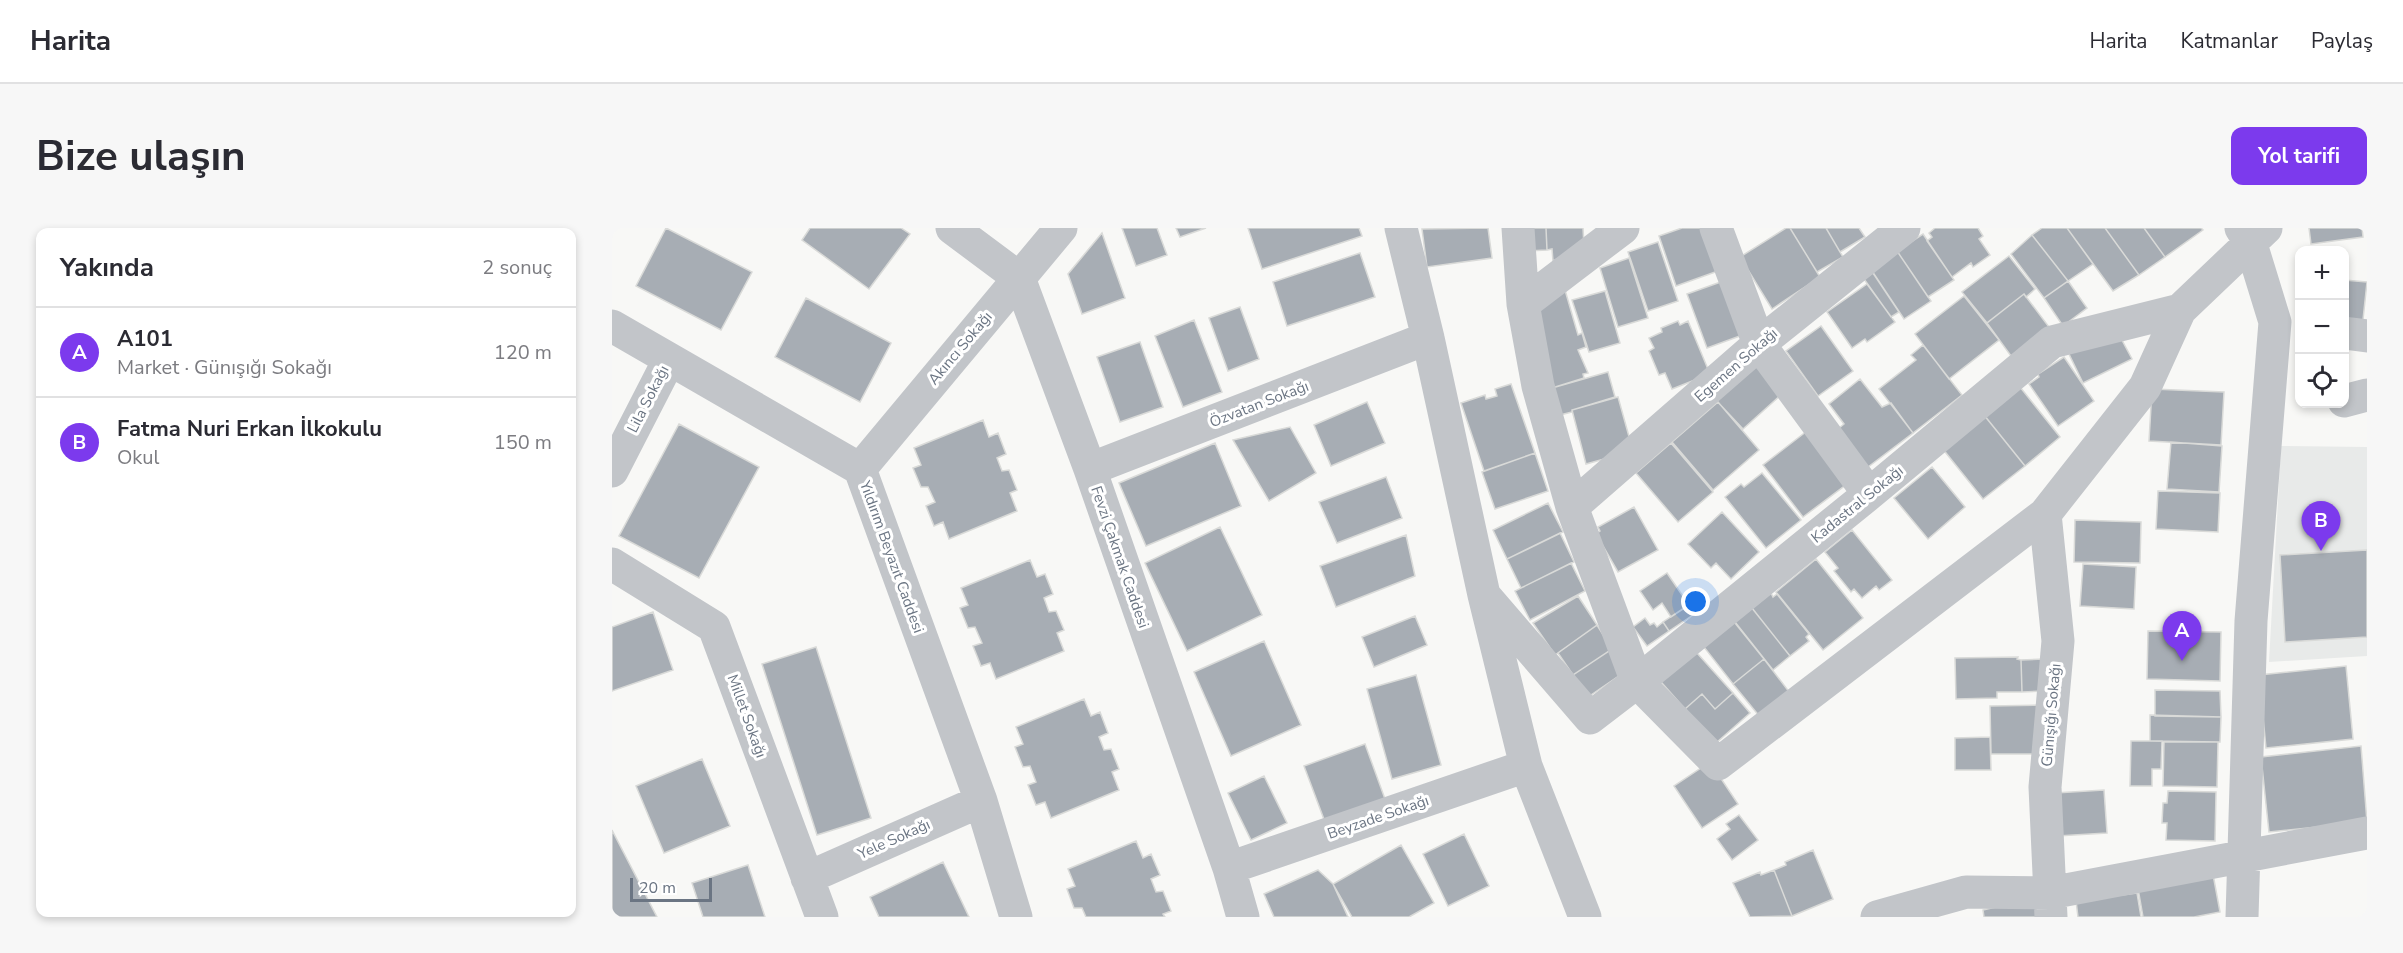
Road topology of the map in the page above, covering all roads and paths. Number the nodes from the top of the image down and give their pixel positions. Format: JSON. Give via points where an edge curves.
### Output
{"nodes":[{"id":1,"x":952,"y":228,"type":"edge"},
{"id":2,"x":1061,"y":228,"type":"edge"},
{"id":3,"x":1401,"y":228,"type":"edge"},
{"id":4,"x":1518,"y":228,"type":"edge"},
{"id":5,"x":1623,"y":228,"type":"edge"},
{"id":6,"x":1716,"y":228,"type":"edge"},
{"id":7,"x":1904,"y":228,"type":"edge"},
{"id":8,"x":2253,"y":233,"type":"edge"},
{"id":9,"x":1019,"y":278,"type":"junction"},
{"id":10,"x":1523,"y":304,"type":"junction"},
{"id":11,"x":2180,"y":310,"type":"junction"},
{"id":12,"x":2287,"y":324,"type":"edge"},
{"id":13,"x":612,"y":326,"type":"edge"},
{"id":14,"x":2349,"y":334,"type":"edge"},
{"id":15,"x":2367,"y":336,"type":"edge"},
{"id":16,"x":1428,"y":338,"type":"junction"},
{"id":17,"x":1759,"y":344,"type":"junction"},
{"id":18,"x":669,"y":360,"type":"junction"},
{"id":19,"x":2367,"y":395,"type":"edge"},
{"id":20,"x":2349,"y":400,"type":"edge"},
{"id":21,"x":860,"y":469,"type":"junction"},
{"id":22,"x":1090,"y":470,"type":"junction"},
{"id":23,"x":612,"y":471,"type":"edge"},
{"id":24,"x":1869,"y":494,"type":"junction"},
{"id":25,"x":1572,"y":507,"type":"junction"},
{"id":26,"x":2045,"y":514,"type":"junction"},
{"id":27,"x":612,"y":564,"type":"edge"},
{"id":28,"x":1484,"y":595,"type":"junction"},
{"id":29,"x":1637,"y":682,"type":"junction"},
{"id":30,"x":1526,"y":766,"type":"junction"},
{"id":31,"x":981,"y":801,"type":"junction"},
{"id":32,"x":2367,"y":833,"type":"edge"},
{"id":33,"x":2243,"y":856,"type":"junction"},
{"id":34,"x":1229,"y":868,"type":"junction"},
{"id":35,"x":807,"y":878,"type":"junction"},
{"id":36,"x":2050,"y":905,"type":"edge"},
{"id":37,"x":822,"y":917,"type":"edge"},
{"id":38,"x":1016,"y":917,"type":"edge"},
{"id":39,"x":1242,"y":917,"type":"edge"},
{"id":40,"x":1585,"y":917,"type":"edge"},
{"id":41,"x":1877,"y":917,"type":"edge"},
{"id":42,"x":2242,"y":917,"type":"edge"}],
"edges":[{"from":1,"to":9,"type":"street"},
{"from":2,"to":9,"type":"street","name":"Akıncı Sokağı"},
{"from":3,"to":16,"type":"street"},
{"from":4,"to":10,"type":"street"},
{"from":5,"to":10,"type":"street"},
{"from":6,"to":17,"type":"street"},
{"from":7,"to":17,"type":"street","name":"Egemen Sokağı"},
{"from":8,"to":11,"type":"street","name":"Kadastral Sokağı"},
{"from":8,"to":12,"type":"street"},
{"from":9,"to":21,"type":"street","name":"Akıncı Sokağı"},
{"from":9,"to":22,"type":"street","name":"Fevzi Çakmak Caddesi"},
{"from":10,"to":25,"type":"street","via":[[1538,386]]},
{"from":11,"to":24,"type":"street","name":"Kadastral Sokağı","via":[[2052,342]]},
{"from":11,"to":26,"type":"street","via":[[2145,387]]},
{"from":12,"to":33,"type":"street","via":[[2251,621]]},
{"from":13,"to":18,"type":"street","name":"Yıldırım Beyazıt Caddesi"},
{"from":14,"to":15,"type":"street"},
{"from":16,"to":22,"type":"street","name":"Özvatan Sokağı"},
{"from":16,"to":28,"type":"street"},
{"from":17,"to":24,"type":"street"},
{"from":17,"to":25,"type":"street","name":"Egemen Sokağı"},
{"from":18,"to":21,"type":"street","name":"Yıldırım Beyazıt Caddesi"},
{"from":18,"to":23,"type":"street","name":"Lila Sokağı"},
{"from":19,"to":20,"type":"street"},
{"from":21,"to":31,"type":"street","name":"Yıldırım Beyazıt Caddesi"},
{"from":22,"to":34,"type":"street","name":"Fevzi Çakmak Caddesi"},
{"from":24,"to":29,"type":"street","name":"Kadastral Sokağı"},
{"from":25,"to":29,"type":"street"},
{"from":26,"to":29,"type":"street","via":[[1718,764]]},
{"from":26,"to":36,"type":"street","name":"Günışığı Sokağı","via":[[2058,641],[2045,787]]},
{"from":27,"to":35,"type":"street","name":"Millet Sokağı","via":[[714,627]]},
{"from":28,"to":29,"type":"street","name":"Kadastral Sokağı","via":[[1590,718]]},
{"from":28,"to":30,"type":"street"},
{"from":30,"to":34,"type":"street","name":"Beyzade Sokağı"},
{"from":30,"to":40,"type":"street"},
{"from":31,"to":35,"type":"street","name":"Yele Sokağı"},
{"from":31,"to":38,"type":"street","name":"Yıldırım Beyazıt Caddesi"},
{"from":32,"to":33,"type":"street"},
{"from":33,"to":36,"type":"street"},
{"from":33,"to":42,"type":"street"},
{"from":34,"to":39,"type":"street","name":"Fevzi Çakmak Caddesi"},
{"from":35,"to":37,"type":"street","name":"Millet Sokağı"},
{"from":36,"to":41,"type":"street","via":[[1966,892]]}]}
